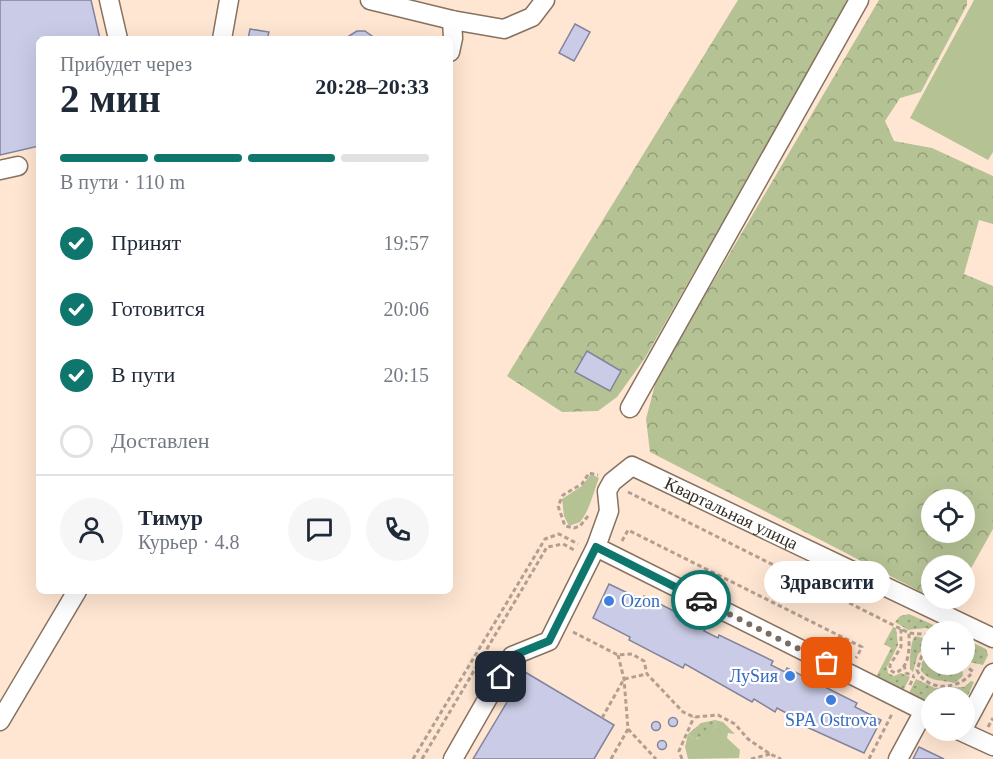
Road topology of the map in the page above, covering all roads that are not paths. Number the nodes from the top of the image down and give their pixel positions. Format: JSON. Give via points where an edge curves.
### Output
{"nodes":[{"id":1,"x":109,"y":0,"type":"edge"},
{"id":2,"x":229,"y":0,"type":"edge"},
{"id":3,"x":370,"y":0,"type":"edge"},
{"id":4,"x":545,"y":0,"type":"edge"},
{"id":5,"x":859,"y":0,"type":"edge"},
{"id":6,"x":452,"y":20,"type":"junction"},
{"id":7,"x":117,"y":36,"type":"edge"},
{"id":8,"x":223,"y":36,"type":"edge"},
{"id":9,"x":453,"y":36,"type":"edge"},
{"id":10,"x":630,"y":408,"type":"dead end"},
{"id":11,"x":593,"y":553,"type":"junction"},
{"id":12,"x":74,"y":594,"type":"edge"},
{"id":13,"x":993,"y":638,"type":"edge"},
{"id":14,"x":993,"y":673,"type":"edge"},
{"id":15,"x":975,"y":706,"type":"edge"},
{"id":16,"x":921,"y":710,"type":"edge"},
{"id":17,"x":0,"y":721,"type":"edge"},
{"id":18,"x":921,"y":724,"type":"edge"},
{"id":19,"x":975,"y":737,"type":"edge"},
{"id":20,"x":993,"y":746,"type":"edge"},
{"id":21,"x":453,"y":759,"type":"edge"},
{"id":22,"x":898,"y":759,"type":"edge"}],
"edges":[{"from":1,"to":7,"type":"street"},
{"from":2,"to":8,"type":"street"},
{"from":3,"to":6,"type":"street"},
{"from":4,"to":6,"type":"street","via":[[532,17],[504,29]]},
{"from":5,"to":10,"type":"street"},
{"from":6,"to":9,"type":"street"},
{"from":11,"to":13,"type":"street","name":"Квартальная улица","via":[[609,511],[607,491],[632,466]]},
{"from":11,"to":16,"type":"street","via":[[615,557]]},
{"from":11,"to":21,"type":"street","via":[[549,641],[512,656],[472,743]]},
{"from":12,"to":17,"type":"street"},
{"from":14,"to":15,"type":"street"},
{"from":18,"to":22,"type":"street"},
{"from":19,"to":20,"type":"street"}]}
